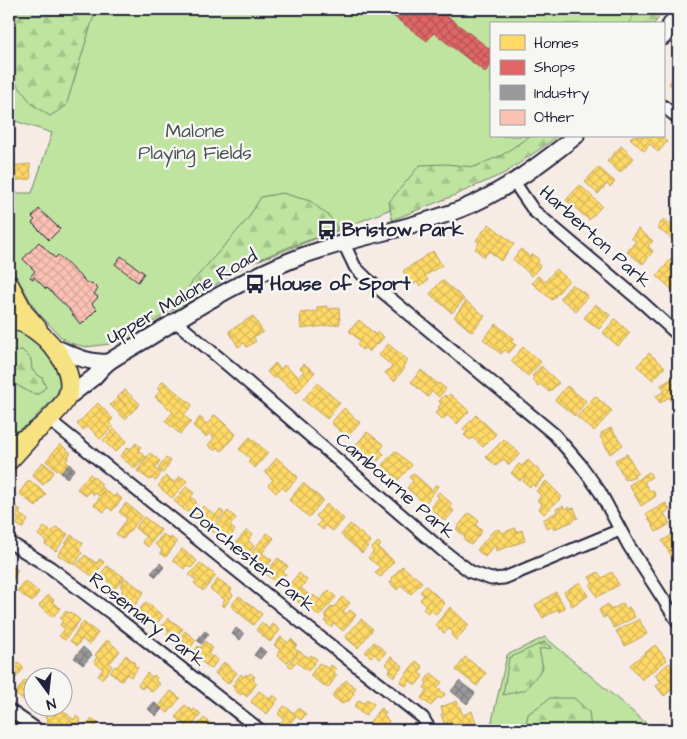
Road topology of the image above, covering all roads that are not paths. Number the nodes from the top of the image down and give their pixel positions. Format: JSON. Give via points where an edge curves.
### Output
{"nodes":[{"id":1,"x":678,"y":13,"type":"edge"},
{"id":2,"x":664,"y":35,"type":"edge"},
{"id":3,"x":664,"y":107,"type":"edge"},
{"id":4,"x":678,"y":118,"type":"edge"},
{"id":5,"x":573,"y":138,"type":"edge"},
{"id":6,"x":514,"y":182,"type":"junction"},
{"id":7,"x":344,"y":244,"type":"junction"},
{"id":8,"x":9,"y":284,"type":"edge"},
{"id":9,"x":9,"y":320,"type":"edge"},
{"id":10,"x":175,"y":321,"type":"junction"},
{"id":11,"x":678,"y":335,"type":"edge"},
{"id":12,"x":49,"y":342,"type":"junction"},
{"id":13,"x":108,"y":362,"type":"junction"},
{"id":14,"x":67,"y":398,"type":"junction"},
{"id":15,"x":42,"y":425,"type":"junction"},
{"id":16,"x":9,"y":445,"type":"edge"},
{"id":17,"x":9,"y":461,"type":"edge"},
{"id":18,"x":620,"y":530,"type":"junction"},
{"id":19,"x":9,"y":542,"type":"edge"},
{"id":20,"x":678,"y":622,"type":"edge"},
{"id":21,"x":9,"y":710,"type":"edge"},
{"id":22,"x":38,"y":730,"type":"edge"},
{"id":23,"x":260,"y":730,"type":"edge"},
{"id":24,"x":428,"y":730,"type":"edge"}],
"edges":[{"from":1,"to":2,"type":"main road"},
{"from":3,"to":4,"type":"street"},
{"from":5,"to":6,"type":"main road","name":"Upper Malone Road"},
{"from":6,"to":7,"type":"main road","name":"Upper Malone Road","via":[[462,209]]},
{"from":6,"to":11,"type":"street","name":"Harberton Park","via":[[534,211]]},
{"from":7,"to":10,"type":"main road","name":"Upper Malone Road","via":[[302,256],[264,272]]},
{"from":7,"to":18,"type":"street","via":[[354,268],[554,434],[600,492]]},
{"from":8,"to":12,"type":"highway","via":[[25,314]]},
{"from":9,"to":12,"type":"highway","via":[[27,324]]},
{"from":10,"to":13,"type":"main road","name":"Upper Malone Road"},
{"from":10,"to":18,"type":"street","name":"Cambourne Park","via":[[471,572],[491,579],[504,578]]},
{"from":12,"to":13,"type":"main road","name":"Upper Malone Road","via":[[80,359]]},
{"from":12,"to":14,"type":"highway","via":[[69,376]]},
{"from":13,"to":14,"type":"main road","name":"Upper Malone Road"},
{"from":14,"to":15,"type":"highway"},
{"from":15,"to":16,"type":"highway"},
{"from":15,"to":17,"type":"highway"},
{"from":15,"to":24,"type":"street","name":"Dorchester Park","via":[[423,718]]},
{"from":18,"to":20,"type":"street"},
{"from":19,"to":23,"type":"street","name":"Rosemary Park","via":[[51,568]]},
{"from":21,"to":22,"type":"street"}]}
